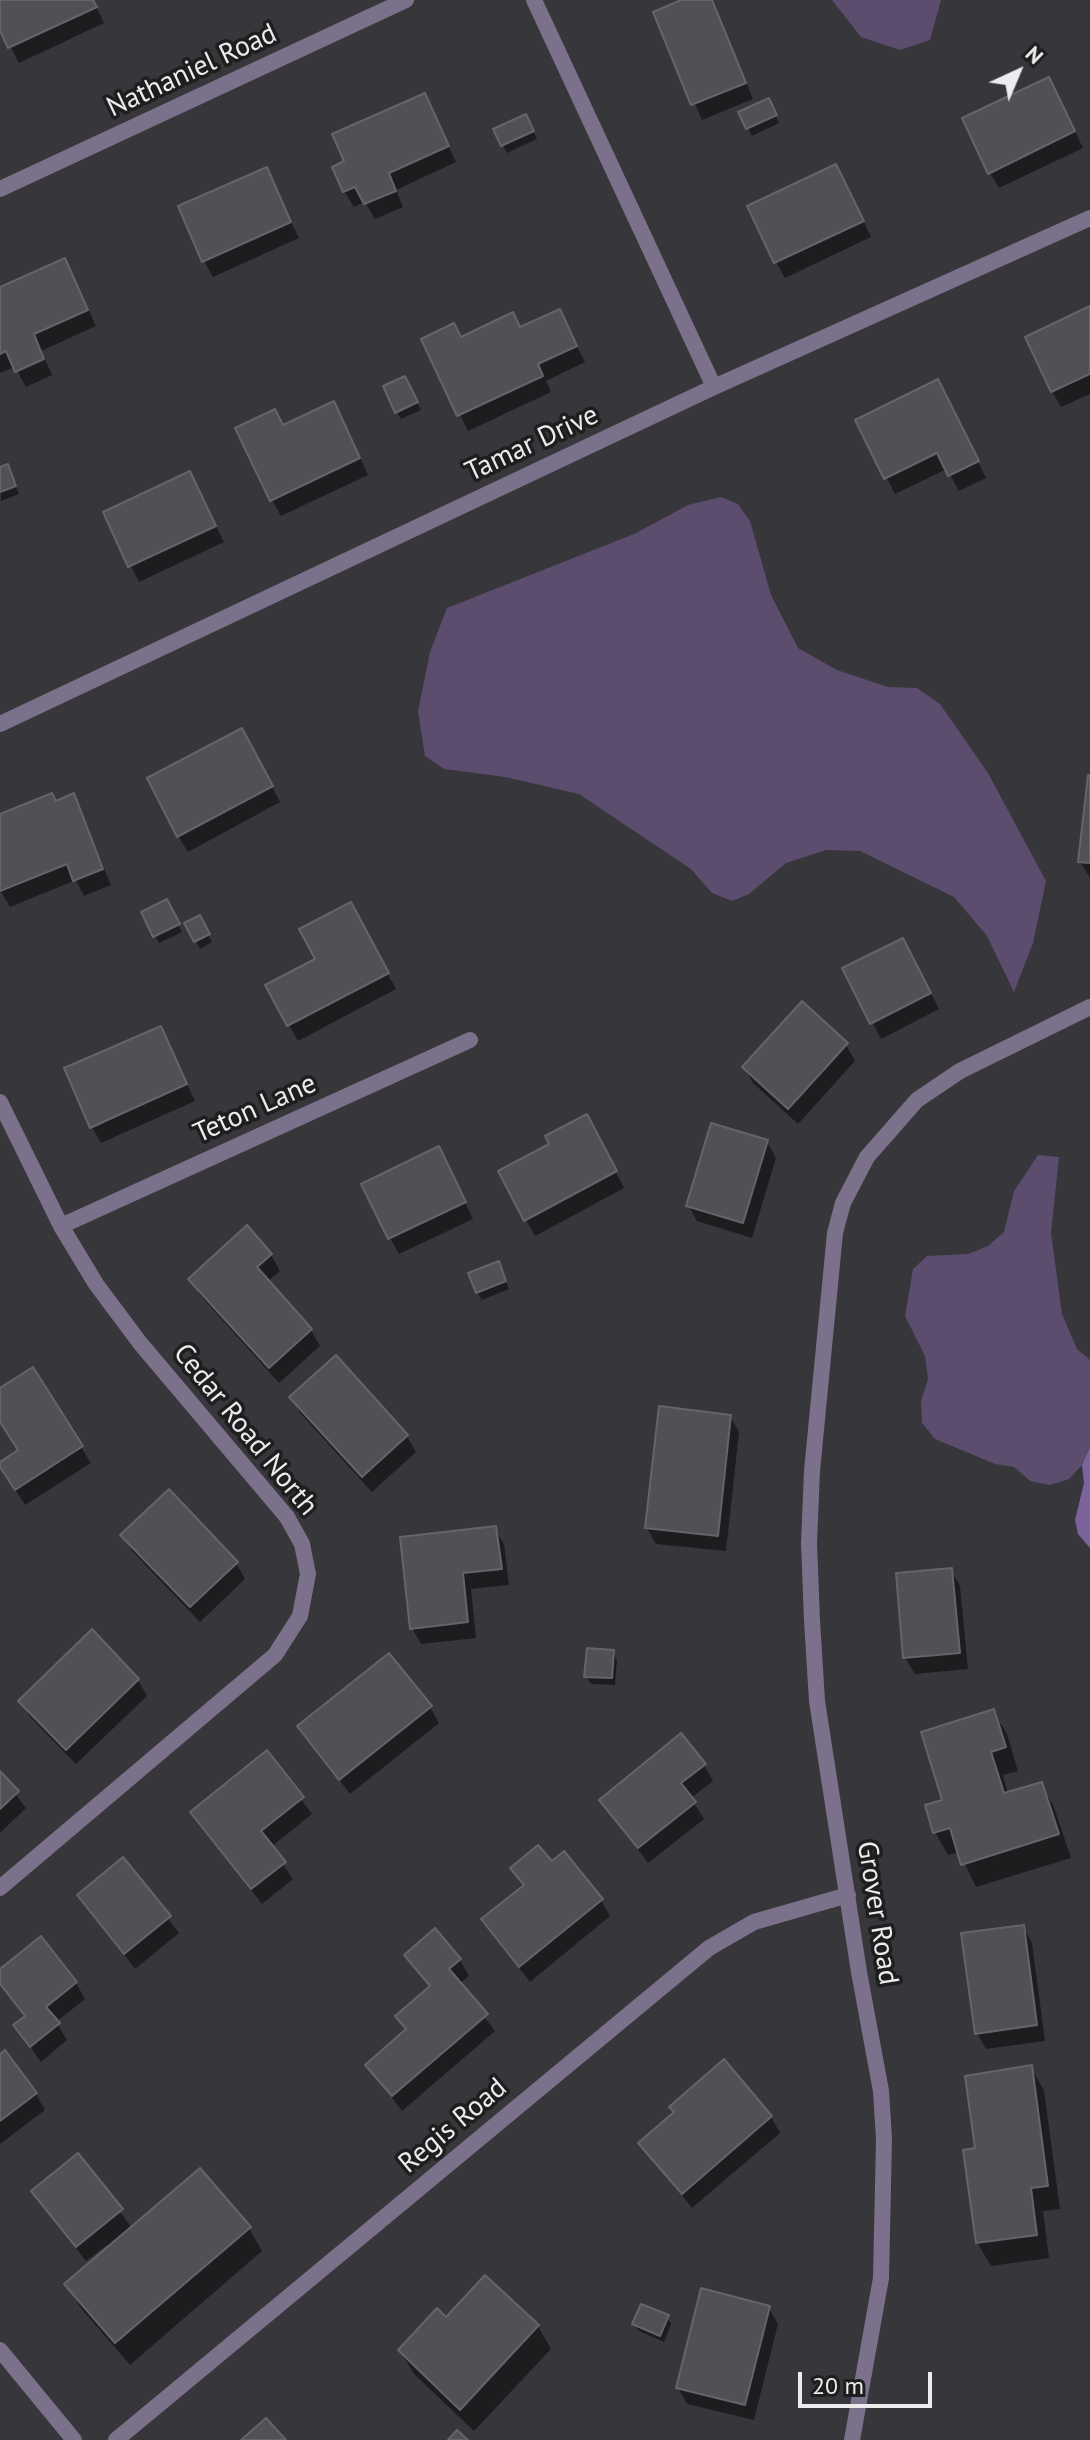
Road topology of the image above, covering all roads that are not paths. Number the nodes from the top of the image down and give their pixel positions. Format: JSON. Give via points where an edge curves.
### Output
{"nodes":[{"id":1,"x":406,"y":0,"type":"edge"},
{"id":2,"x":534,"y":0,"type":"edge"},
{"id":3,"x":0,"y":189,"type":"edge"},
{"id":4,"x":1090,"y":218,"type":"edge"},
{"id":5,"x":714,"y":387,"type":"junction"},
{"id":6,"x":0,"y":724,"type":"edge"},
{"id":7,"x":1090,"y":1007,"type":"edge"},
{"id":8,"x":470,"y":1040,"type":"dead end"},
{"id":9,"x":0,"y":1102,"type":"edge"},
{"id":10,"x":61,"y":1226,"type":"junction"},
{"id":11,"x":0,"y":1888,"type":"edge"},
{"id":12,"x":848,"y":1895,"type":"junction"},
{"id":13,"x":0,"y":2350,"type":"edge"},
{"id":14,"x":74,"y":2440,"type":"edge"},
{"id":15,"x":116,"y":2440,"type":"edge"},
{"id":16,"x":852,"y":2440,"type":"edge"}],
"edges":[{"from":1,"to":3,"type":"street","name":"Nathaniel Road"},
{"from":2,"to":5,"type":"street"},
{"from":4,"to":5,"type":"street","name":"Tamar Drive"},
{"from":5,"to":6,"type":"street","name":"Tamar Drive"},
{"from":7,"to":12,"type":"street","name":"Grover Road","via":[[938,1084],[898,1117],[853,1180],[835,1233],[809,1543],[817,1701]]},
{"from":8,"to":10,"type":"street","name":"Teton Lane"},
{"from":9,"to":10,"type":"street","name":"Cedar Road North"},
{"from":10,"to":11,"type":"street","name":"Cedar Road North","via":[[117,1314],[287,1517],[305,1554],[308,1585],[296,1627],[275,1655]]},
{"from":12,"to":15,"type":"street","name":"Regis Road","via":[[754,1922],[709,1948]]},
{"from":12,"to":16,"type":"street","name":"Grover Road","via":[[881,2091],[884,2139],[881,2278]]},
{"from":13,"to":14,"type":"street"}]}
